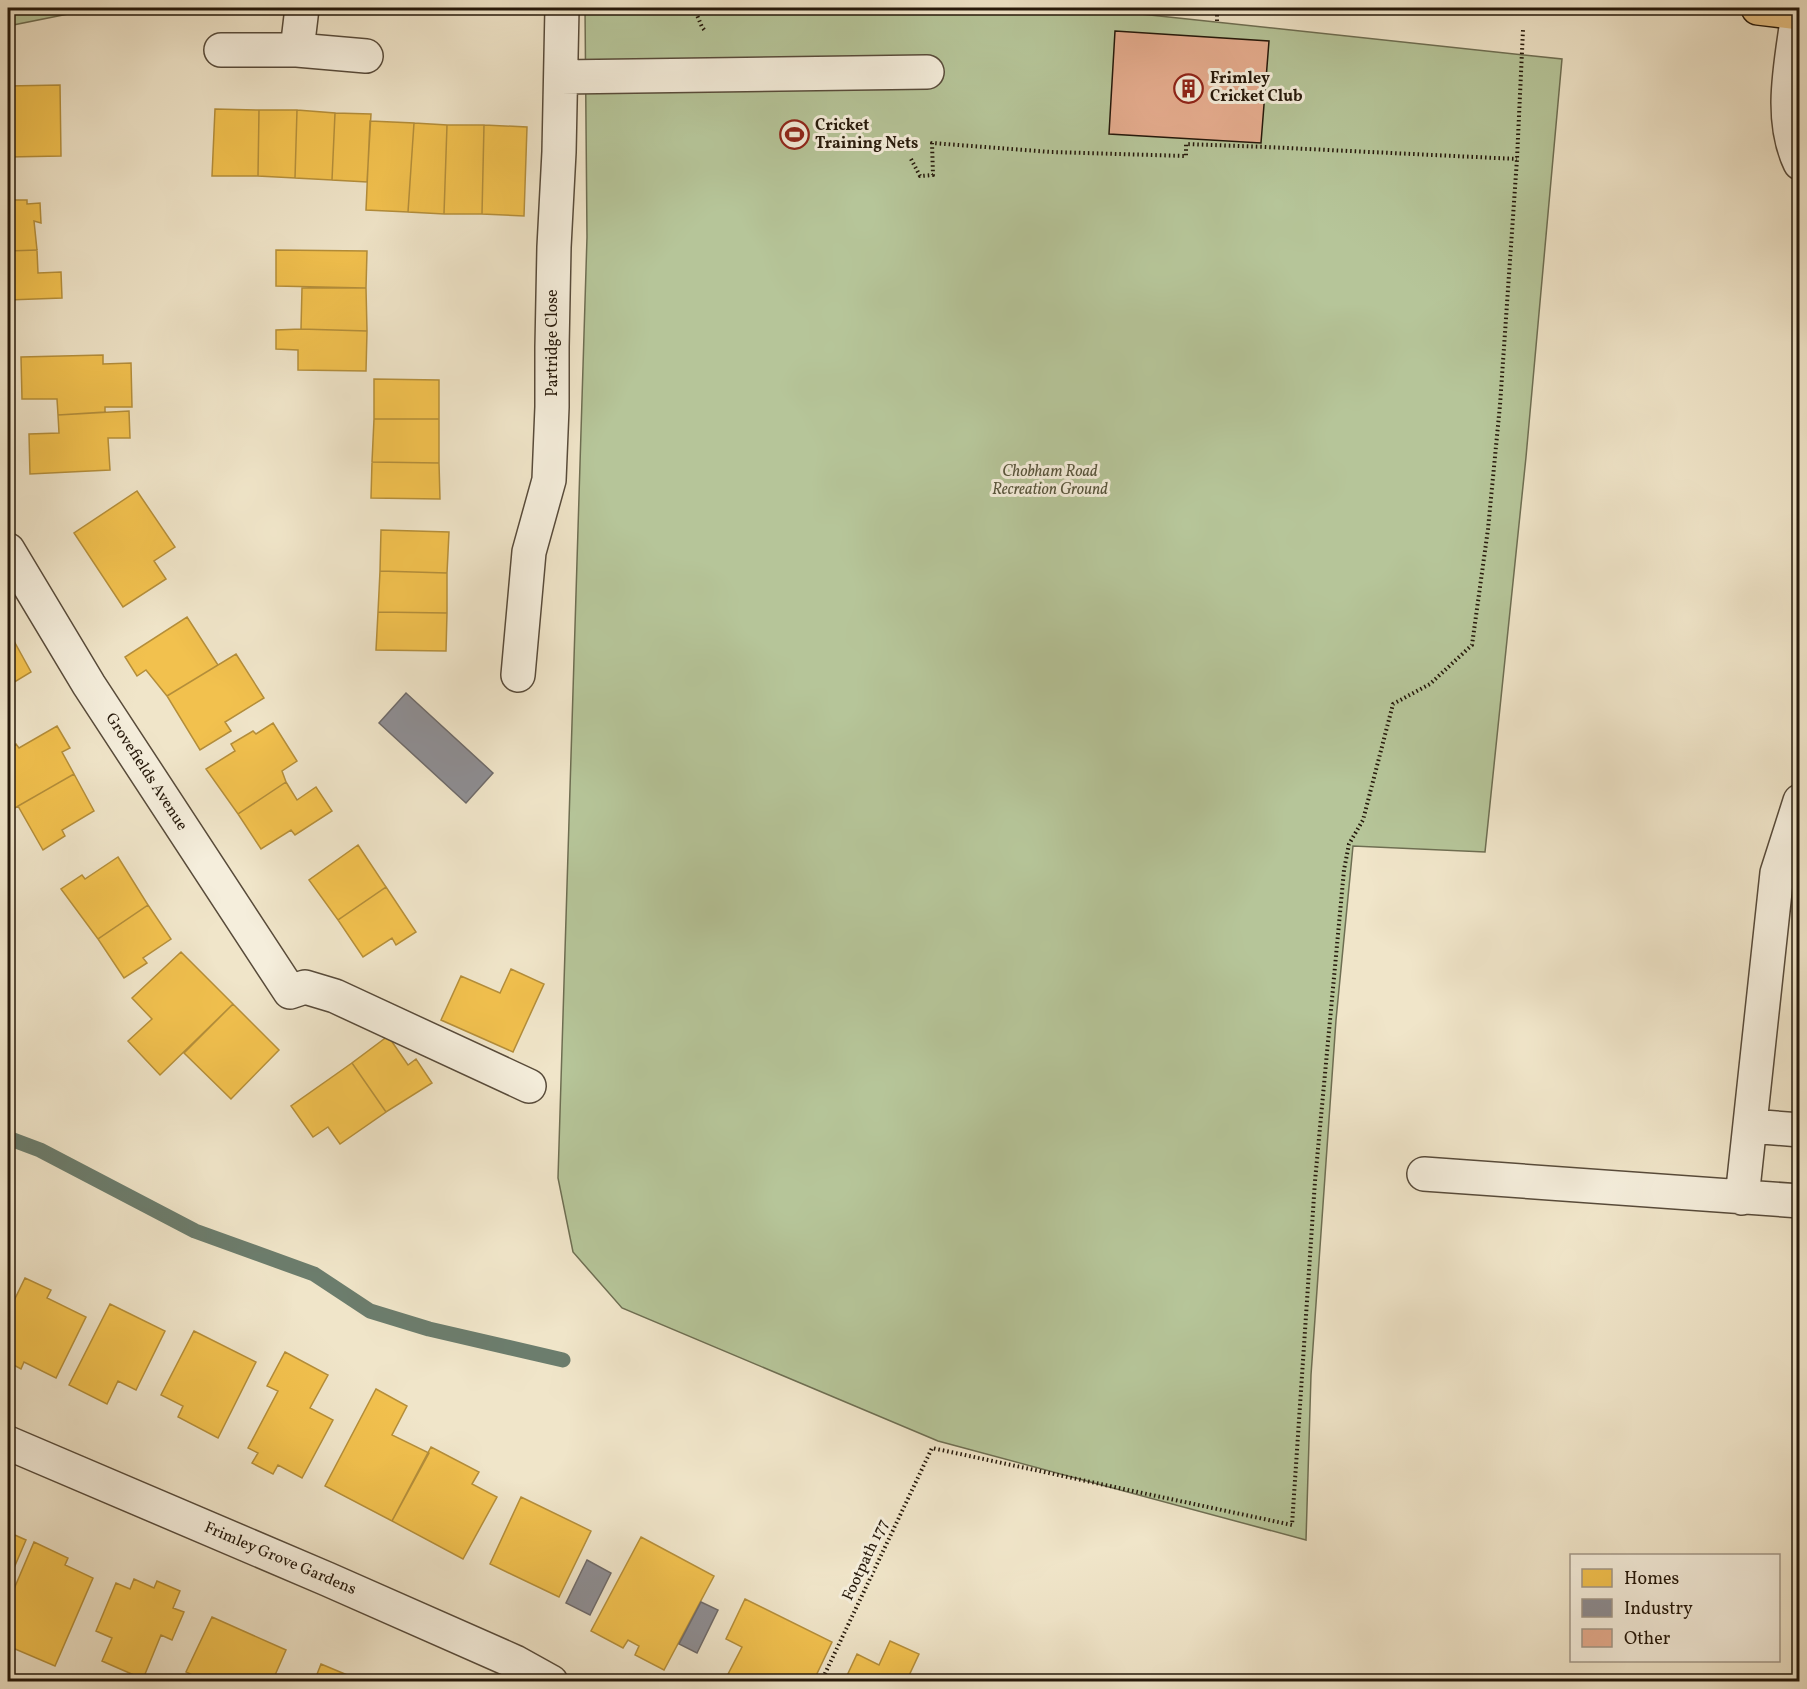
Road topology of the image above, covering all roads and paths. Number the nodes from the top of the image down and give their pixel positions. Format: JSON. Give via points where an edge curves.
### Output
{"nodes":[{"id":1,"x":302,"y":8,"type":"edge"},
{"id":2,"x":562,"y":8,"type":"edge"},
{"id":3,"x":1218,"y":8,"type":"edge"},
{"id":4,"x":1758,"y":8,"type":"edge"},
{"id":5,"x":1799,"y":13,"type":"edge"},
{"id":6,"x":1217,"y":21,"type":"dead end"},
{"id":7,"x":1523,"y":30,"type":"dead end"},
{"id":8,"x":221,"y":50,"type":"dead end"},
{"id":9,"x":297,"y":50,"type":"junction"},
{"id":10,"x":366,"y":56,"type":"dead end"},
{"id":11,"x":927,"y":72,"type":"dead end"},
{"id":12,"x":561,"y":77,"type":"junction"},
{"id":13,"x":911,"y":159,"type":"dead end"},
{"id":14,"x":1517,"y":159,"type":"junction"},
{"id":15,"x":1800,"y":163,"type":"edge"},
{"id":16,"x":8,"y":550,"type":"edge"},
{"id":17,"x":518,"y":675,"type":"dead end"},
{"id":18,"x":1800,"y":801,"type":"edge"},
{"id":19,"x":529,"y":1086,"type":"dead end"},
{"id":20,"x":1750,"y":1126,"type":"junction"},
{"id":21,"x":1800,"y":1130,"type":"edge"},
{"id":22,"x":1424,"y":1174,"type":"dead end"},
{"id":23,"x":1742,"y":1198,"type":"junction"},
{"id":24,"x":1800,"y":1201,"type":"edge"},
{"id":25,"x":8,"y":1443,"type":"edge"},
{"id":26,"x":551,"y":1682,"type":"edge"},
{"id":27,"x":821,"y":1682,"type":"edge"}],
"edges":[{"from":1,"to":9,"type":"street"},
{"from":2,"to":12,"type":"street","name":"Partridge Close"},
{"from":3,"to":6,"type":"path"},
{"from":4,"to":5,"type":"main road"},
{"from":5,"to":15,"type":"street","via":[[1789,115]]},
{"from":7,"to":14,"type":"path"},
{"from":8,"to":9,"type":"street"},
{"from":9,"to":10,"type":"street"},
{"from":11,"to":12,"type":"street"},
{"from":12,"to":17,"type":"street","name":"Partridge Close","via":[[549,480],[529,552]]},
{"from":13,"to":14,"type":"path","via":[[920,176],[933,175],[932,143],[1186,156],[1186,144]]},
{"from":14,"to":27,"type":"path","name":"Footpath 177","via":[[1500,405],[1472,645],[1430,684],[1393,704],[1363,820],[1349,844],[1344,870],[1315,1182],[1292,1525],[932,1448]]},
{"from":16,"to":19,"type":"street","name":"Grovefields Avenue","via":[[89,685],[290,992],[304,987],[335,996]]},
{"from":18,"to":20,"type":"street","via":[[1777,873]]},
{"from":20,"to":21,"type":"street"},
{"from":20,"to":23,"type":"street"},
{"from":22,"to":23,"type":"street"},
{"from":23,"to":24,"type":"street"},
{"from":25,"to":26,"type":"street","name":"Frimley Grove Gardens","via":[[515,1662]]}]}
